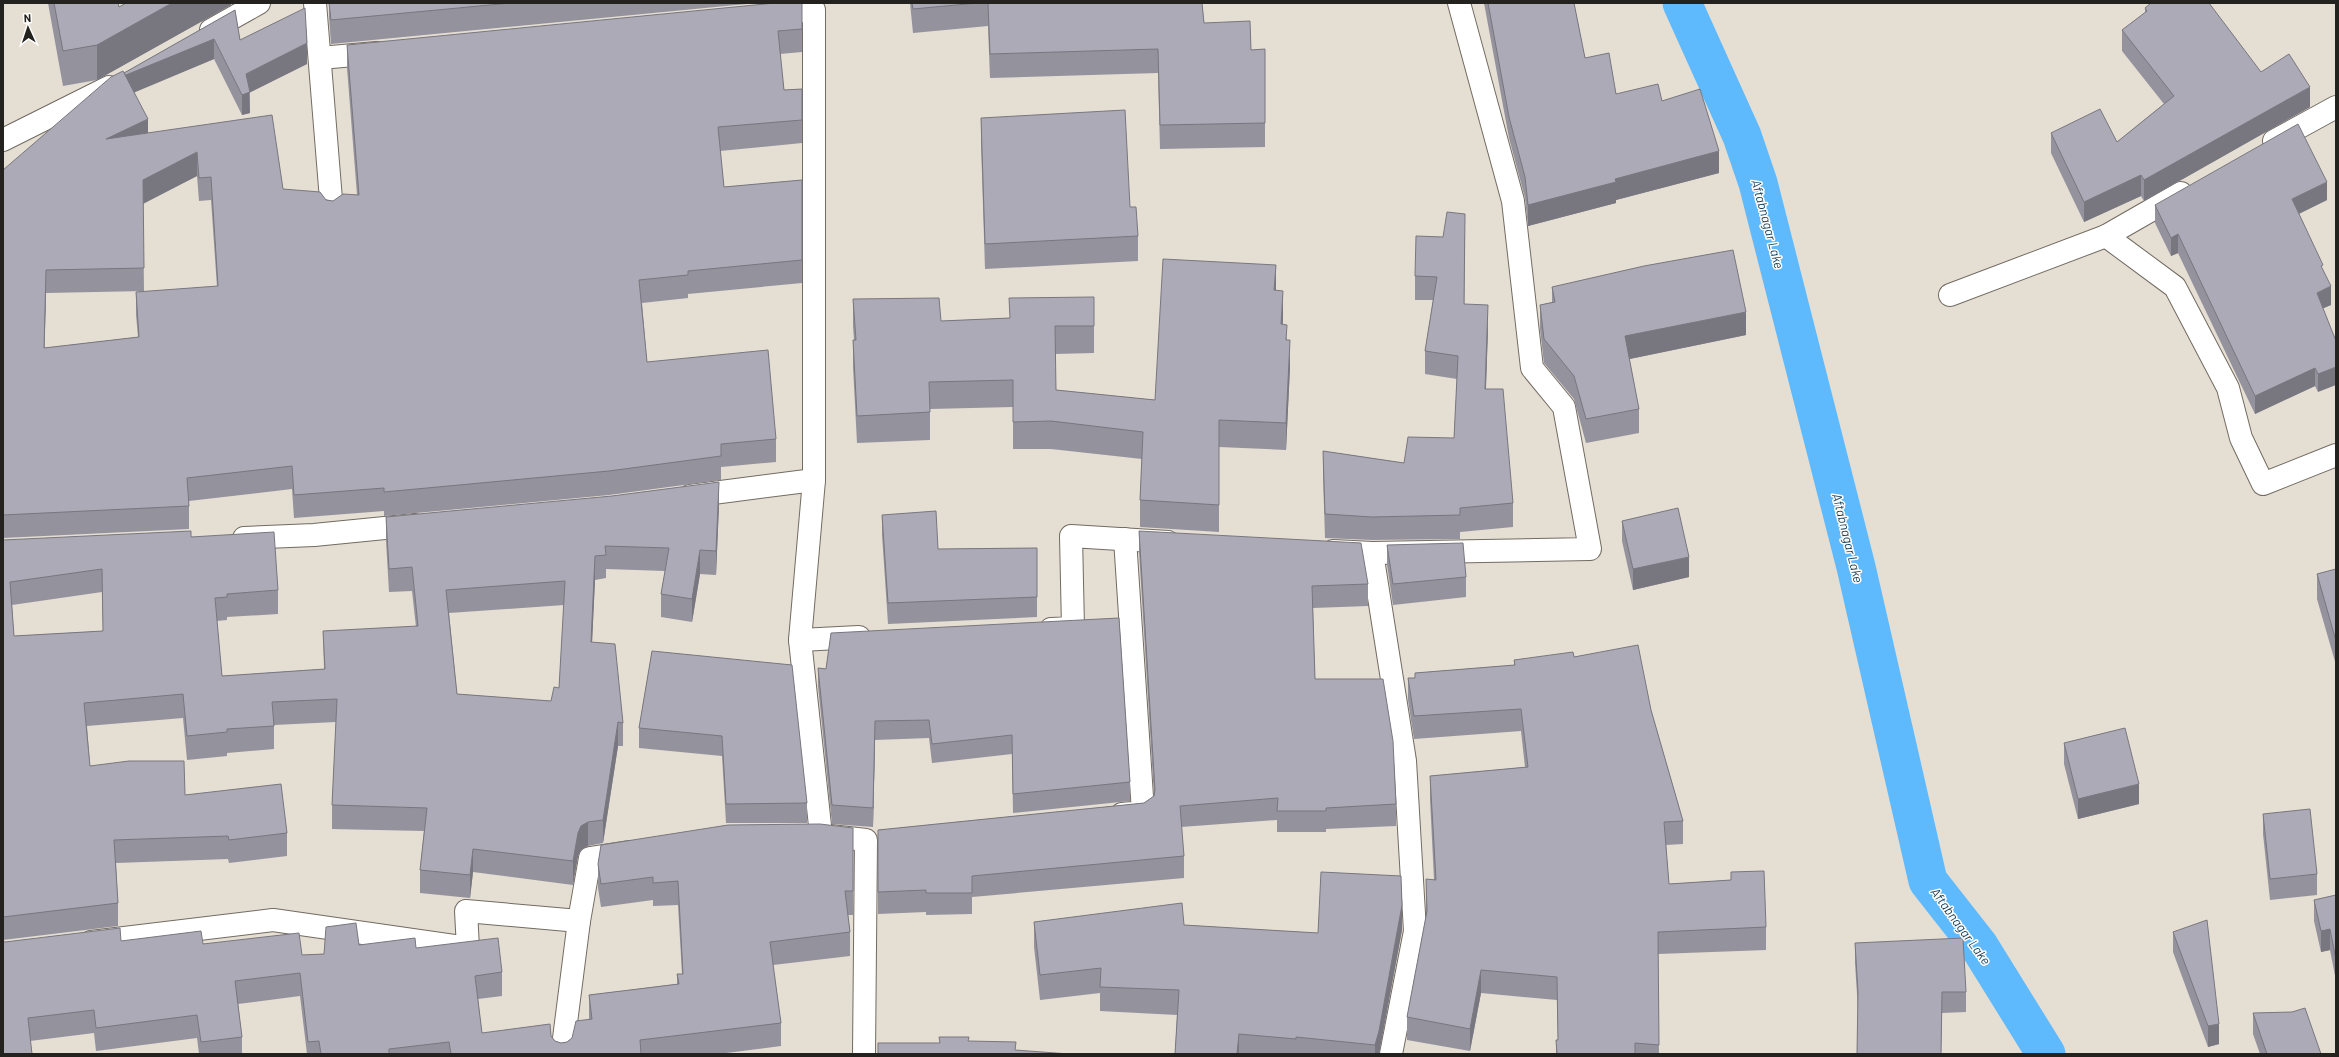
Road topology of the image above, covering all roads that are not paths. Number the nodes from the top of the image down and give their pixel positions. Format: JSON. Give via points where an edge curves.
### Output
{"nodes":[{"id":1,"x":258,"y":3,"type":"edge"},
{"id":2,"x":315,"y":3,"type":"edge"},
{"id":3,"x":1459,"y":3,"type":"edge"},
{"id":4,"x":749,"y":17,"type":"edge"},
{"id":5,"x":196,"y":38,"type":"edge"},
{"id":6,"x":399,"y":50,"type":"edge"},
{"id":7,"x":320,"y":58,"type":"junction"},
{"id":8,"x":126,"y":78,"type":"edge"},
{"id":9,"x":2336,"y":107,"type":"edge"},
{"id":10,"x":3,"y":140,"type":"edge"},
{"id":11,"x":2257,"y":150,"type":"edge"},
{"id":12,"x":2196,"y":185,"type":"edge"},
{"id":13,"x":332,"y":212,"type":"edge"},
{"id":14,"x":2106,"y":236,"type":"junction"},
{"id":15,"x":1950,"y":295,"type":"dead end"},
{"id":16,"x":2336,"y":455,"type":"edge"},
{"id":17,"x":814,"y":480,"type":"junction"},
{"id":18,"x":673,"y":498,"type":"edge"},
{"id":19,"x":439,"y":523,"type":"edge"},
{"id":20,"x":226,"y":539,"type":"edge"},
{"id":21,"x":1125,"y":539,"type":"junction"},
{"id":22,"x":1189,"y":543,"type":"edge"},
{"id":23,"x":1316,"y":550,"type":"edge"},
{"id":24,"x":1372,"y":553,"type":"junction"},
{"id":25,"x":1034,"y":630,"type":"edge"},
{"id":26,"x":878,"y":636,"type":"edge"},
{"id":27,"x":800,"y":640,"type":"junction"},
{"id":28,"x":1104,"y":816,"type":"edge"},
{"id":29,"x":797,"y":835,"type":"edge"},
{"id":30,"x":821,"y":835,"type":"junction"},
{"id":31,"x":890,"y":837,"type":"edge"},
{"id":32,"x":866,"y":840,"type":"junction"},
{"id":33,"x":650,"y":848,"type":"edge"},
{"id":34,"x":579,"y":921,"type":"junction"},
{"id":35,"x":74,"y":944,"type":"edge"},
{"id":36,"x":562,"y":1054,"type":"edge"},
{"id":37,"x":864,"y":1054,"type":"edge"},
{"id":38,"x":1391,"y":1054,"type":"edge"}],
"edges":[{"from":1,"to":5,"type":"street"},
{"from":2,"to":7,"type":"street"},
{"from":3,"to":24,"type":"street","via":[[1513,201],[1532,368],[1564,407],[1590,549]]},
{"from":4,"to":17,"type":"street","via":[[814,10]]},
{"from":6,"to":7,"type":"street"},
{"from":7,"to":13,"type":"street"},
{"from":8,"to":10,"type":"street"},
{"from":9,"to":11,"type":"street"},
{"from":12,"to":14,"type":"street"},
{"from":14,"to":15,"type":"street"},
{"from":14,"to":16,"type":"street","via":[[2175,287],[2228,388],[2241,438],[2263,484]]},
{"from":17,"to":18,"type":"street"},
{"from":17,"to":27,"type":"street"},
{"from":19,"to":20,"type":"street","via":[[314,535]]},
{"from":21,"to":22,"type":"street"},
{"from":21,"to":25,"type":"street","via":[[1071,536],[1073,628]]},
{"from":21,"to":28,"type":"street","via":[[1143,812]]},
{"from":23,"to":24,"type":"street"},
{"from":24,"to":38,"type":"street","via":[[1405,761],[1415,931]]},
{"from":26,"to":27,"type":"street"},
{"from":27,"to":30,"type":"street"},
{"from":29,"to":30,"type":"street"},
{"from":30,"to":32,"type":"street"},
{"from":31,"to":32,"type":"street"},
{"from":32,"to":37,"type":"street"},
{"from":33,"to":34,"type":"street","via":[[590,858]]},
{"from":34,"to":35,"type":"street","via":[[466,911],[468,948],[273,920]]},
{"from":34,"to":36,"type":"street"}]}
